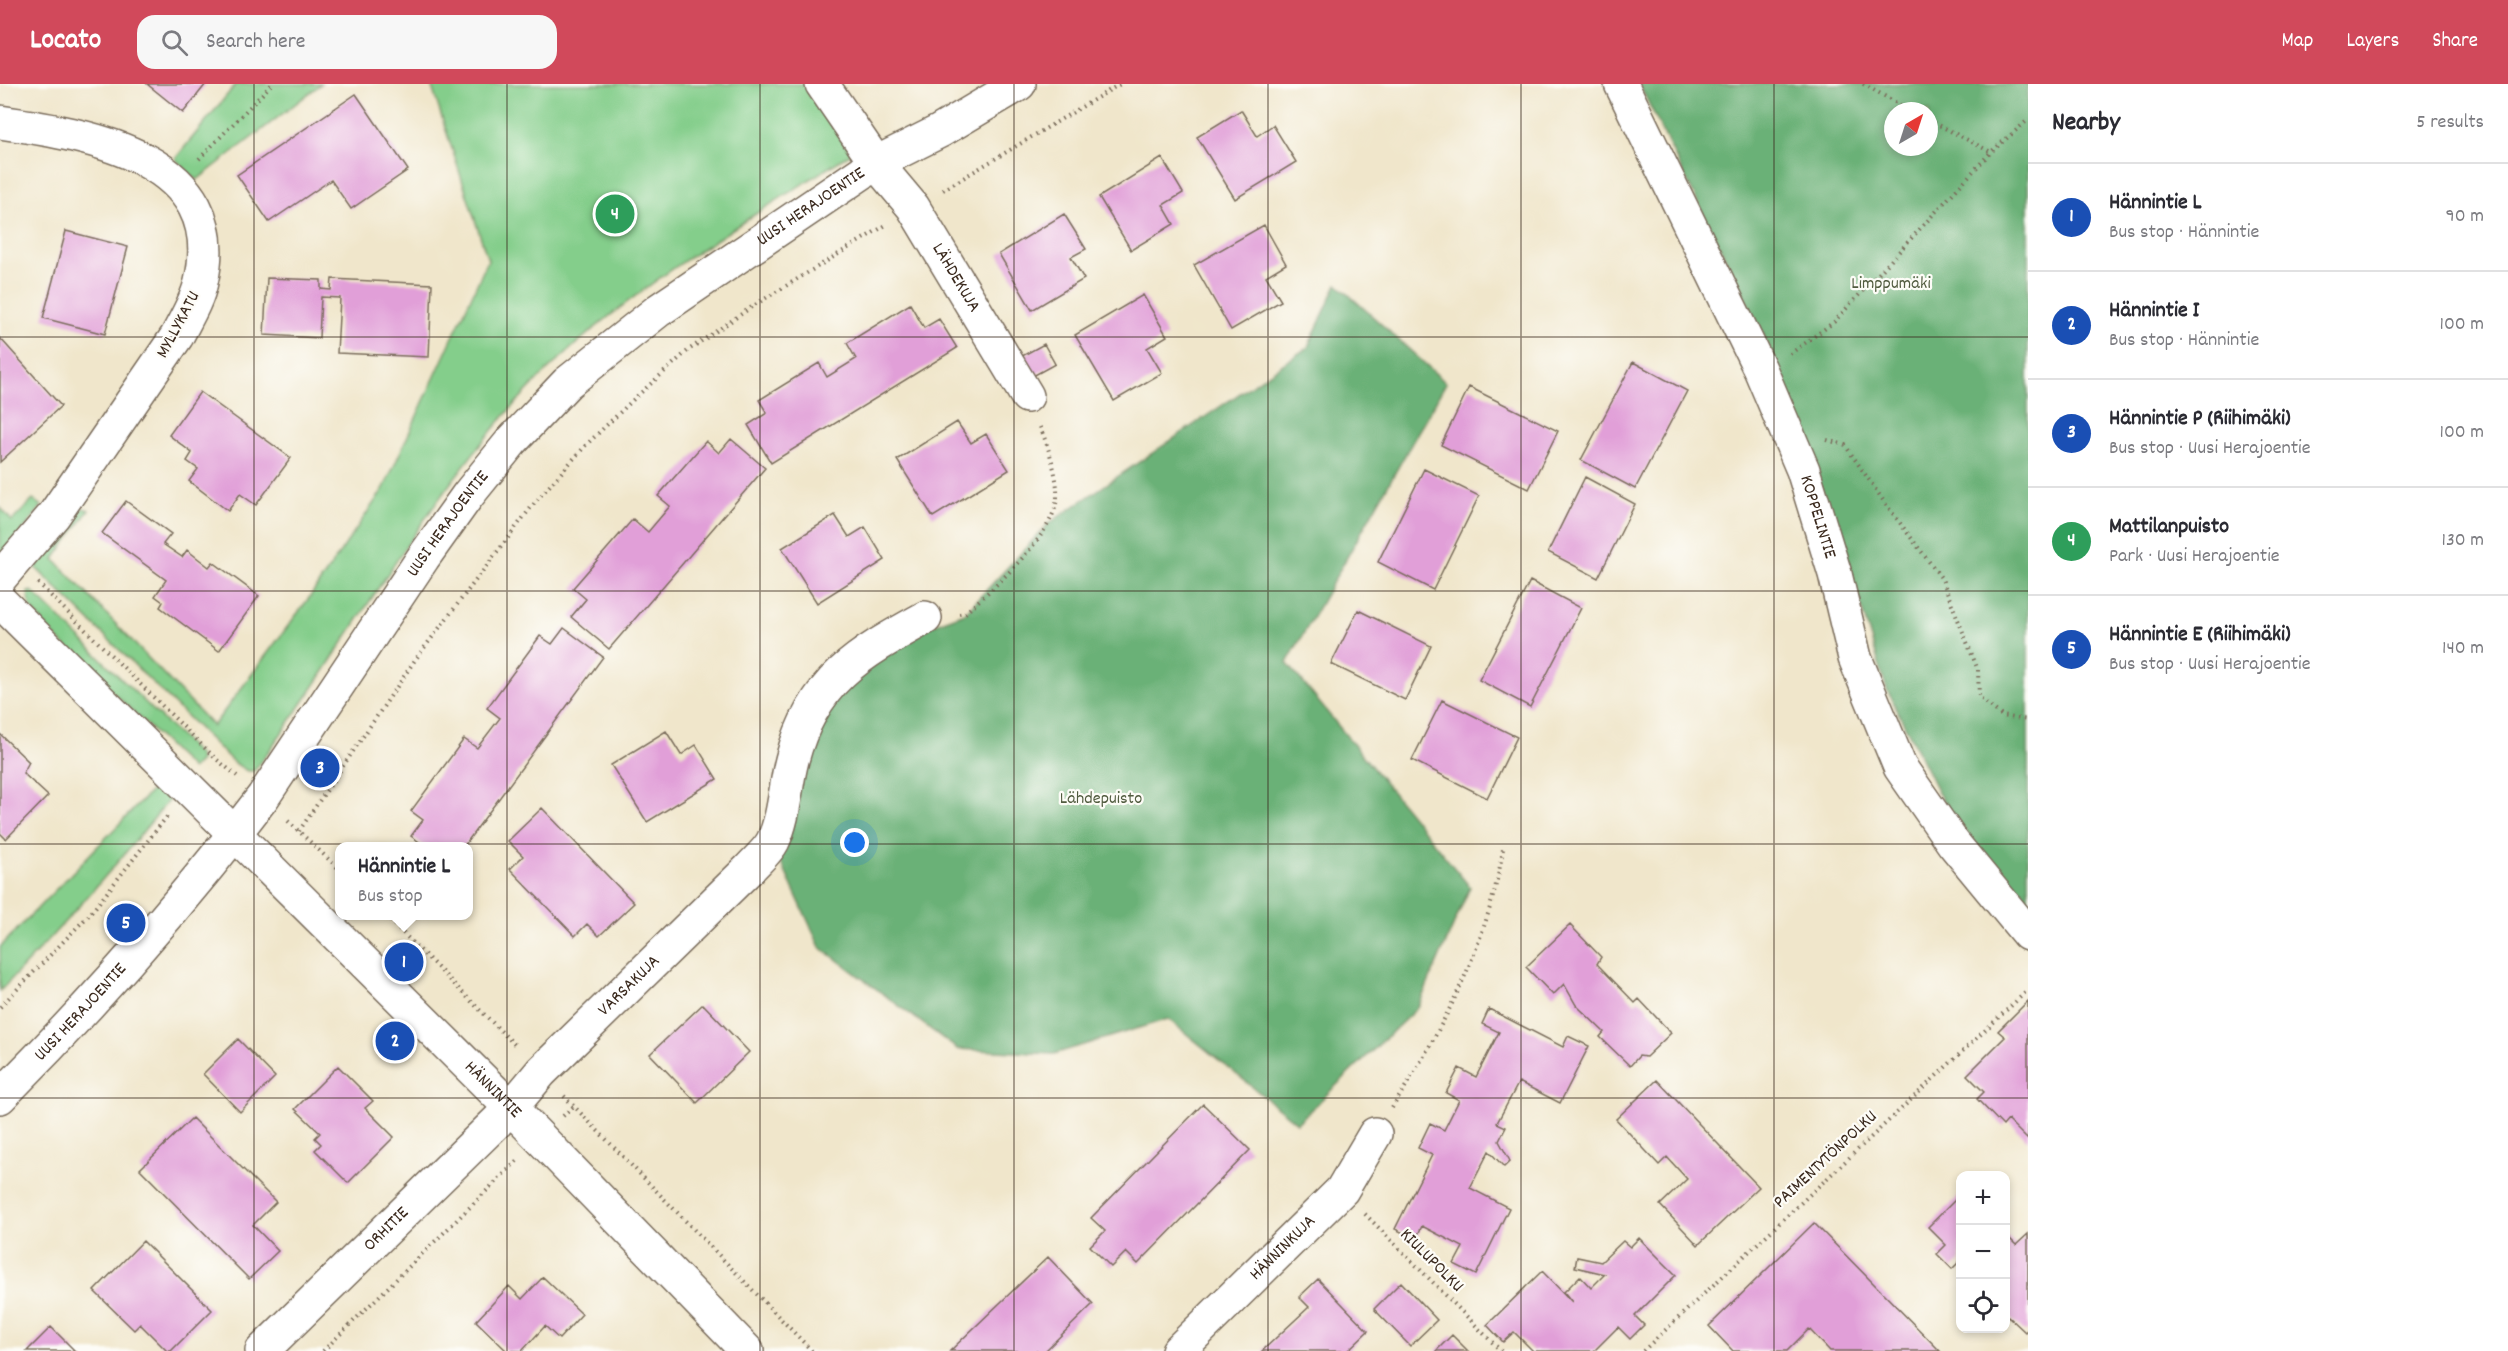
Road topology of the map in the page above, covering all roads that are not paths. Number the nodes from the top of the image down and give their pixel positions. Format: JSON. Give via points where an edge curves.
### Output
{"nodes":[{"id":1,"x":822,"y":84,"type":"edge"},
{"id":2,"x":1019,"y":84,"type":"edge"},
{"id":3,"x":1621,"y":84,"type":"edge"},
{"id":4,"x":0,"y":122,"type":"edge"},
{"id":5,"x":876,"y":163,"type":"junction"},
{"id":6,"x":1027,"y":396,"type":"road end"},
{"id":7,"x":8,"y":570,"type":"edge"},
{"id":8,"x":0,"y":601,"type":"edge"},
{"id":9,"x":925,"y":618,"type":"road end"},
{"id":10,"x":235,"y":833,"type":"junction"},
{"id":11,"x":2028,"y":934,"type":"edge"},
{"id":12,"x":0,"y":1097,"type":"edge"},
{"id":13,"x":511,"y":1108,"type":"junction"},
{"id":14,"x":1375,"y":1134,"type":"road end"},
{"id":15,"x":262,"y":1351,"type":"edge"},
{"id":16,"x":747,"y":1351,"type":"edge"},
{"id":17,"x":1178,"y":1351,"type":"edge"}],
"edges":[{"from":1,"to":5,"type":"street","name":"LÄHDEKUJA"},
{"from":2,"to":5,"type":"street","name":"UUSI HERAJOENTIE"},
{"from":3,"to":11,"type":"street","name":"KOPPELINTIE","via":[[1786,430],[1835,574],[1855,658],[1900,766],[1953,843]]},
{"from":4,"to":7,"type":"street","name":"MYLLYKATU","via":[[68,135],[142,158],[177,181],[191,198],[205,237],[201,283],[177,336],[54,515]]},
{"from":5,"to":6,"type":"street","name":"LÄHDEKUJA","via":[[913,207]]},
{"from":5,"to":10,"type":"street","name":"UUSI HERAJOENTIE","via":[[658,310],[567,383],[543,408],[468,495]]},
{"from":8,"to":10,"type":"street"},
{"from":9,"to":13,"type":"street","name":"VARSAKUJA","via":[[868,650],[825,687],[806,719],[792,759],[772,843],[541,1072]]},
{"from":10,"to":12,"type":"street","name":"UUSI HERAJOENTIE","via":[[76,1021]]},
{"from":10,"to":13,"type":"street","name":"HÄNNINTIE"},
{"from":13,"to":15,"type":"street","name":"ORHITIE"},
{"from":13,"to":16,"type":"street","name":"HÄNNINTIE"},
{"from":14,"to":17,"type":"street","name":"HÄNNINKUJA","via":[[1342,1190]]}]}
